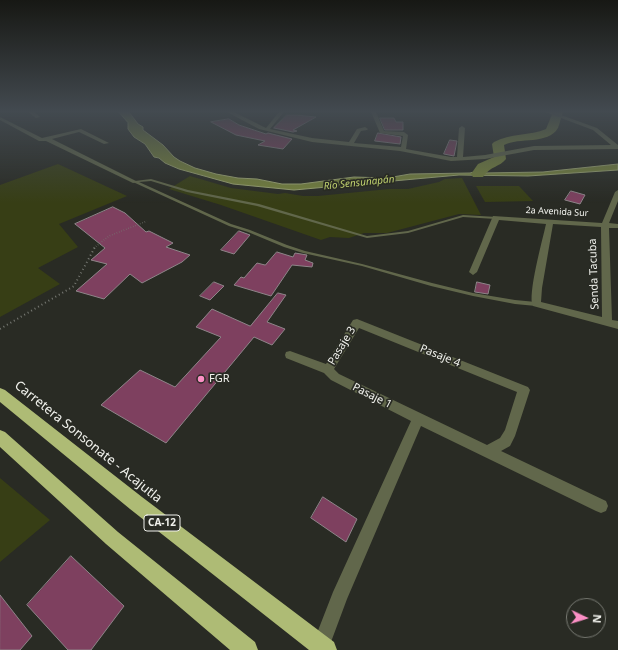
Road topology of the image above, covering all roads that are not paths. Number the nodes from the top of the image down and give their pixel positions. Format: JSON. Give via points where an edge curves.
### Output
{"nodes":[{"id":1,"x":53,"y":142,"type":"edge"},
{"id":2,"x":330,"y":142,"type":"edge"},
{"id":3,"x":352,"y":142,"type":"edge"},
{"id":4,"x":405,"y":142,"type":"edge"},
{"id":5,"x":461,"y":142,"type":"edge"},
{"id":6,"x":350,"y":145,"type":"junction"},
{"id":7,"x":617,"y":147,"type":"edge"},
{"id":8,"x":403,"y":150,"type":"junction"},
{"id":9,"x":460,"y":159,"type":"junction"},
{"id":10,"x":135,"y":182,"type":"junction"},
{"id":11,"x":618,"y":192,"type":"edge"},
{"id":12,"x":496,"y":218,"type":"junction"},
{"id":13,"x":550,"y":222,"type":"junction"},
{"id":14,"x":605,"y":225,"type":"junction"},
{"id":15,"x":618,"y":226,"type":"edge"},
{"id":16,"x":473,"y":272,"type":"dead end"},
{"id":17,"x":536,"y":304,"type":"junction"},
{"id":18,"x":357,"y":323,"type":"joint"},
{"id":19,"x":607,"y":323,"type":"junction"},
{"id":20,"x":618,"y":325,"type":"edge"},
{"id":21,"x":290,"y":355,"type":"dead end"},
{"id":22,"x":328,"y":370,"type":"junction"},
{"id":23,"x":0,"y":394,"type":"edge"},
{"id":24,"x":418,"y":420,"type":"junction"},
{"id":25,"x":0,"y":437,"type":"edge"},
{"id":26,"x":488,"y":450,"type":"junction"},
{"id":27,"x":601,"y":506,"type":"dead end"},
{"id":28,"x":323,"y":648,"type":"edge"},
{"id":29,"x":247,"y":650,"type":"edge"}],
"edges":[{"from":1,"to":10,"type":"street"},
{"from":2,"to":6,"type":"street"},
{"from":3,"to":6,"type":"street"},
{"from":4,"to":8,"type":"street"},
{"from":5,"to":9,"type":"street"},
{"from":6,"to":8,"type":"street"},
{"from":7,"to":9,"type":"street","via":[[534,148]]},
{"from":8,"to":9,"type":"street"},
{"from":10,"to":12,"type":"lane","via":[[151,180],[258,205],[367,237],[408,232],[463,216]]},
{"from":10,"to":17,"type":"lane","via":[[230,225],[304,252],[512,303]]},
{"from":11,"to":14,"type":"street"},
{"from":12,"to":13,"type":"street","name":"2a Avenida Sur"},
{"from":12,"to":16,"type":"street"},
{"from":13,"to":14,"type":"street","name":"2a Avenida Sur"},
{"from":13,"to":17,"type":"street"},
{"from":14,"to":15,"type":"street","name":"2a Avenida Sur"},
{"from":14,"to":19,"type":"street","name":"Senda Tacuba"},
{"from":17,"to":19,"type":"street"},
{"from":18,"to":22,"type":"street","name":"Pasaje 3"},
{"from":18,"to":26,"type":"street","name":"Pasaje 4","via":[[524,390],[511,432],[505,442]]},
{"from":19,"to":20,"type":"street"},
{"from":21,"to":22,"type":"street","name":"Pasaje 1"},
{"from":22,"to":24,"type":"street","name":"Pasaje 1","via":[[336,377]]},
{"from":23,"to":28,"type":"highway","name":"Carretera Sonsonate - Acajutla","number":"CA-12"},
{"from":24,"to":26,"type":"street","name":"Pasaje 1"},
{"from":24,"to":28,"type":"street","via":[[339,598]]},
{"from":25,"to":29,"type":"highway","via":[[112,538]]},
{"from":26,"to":27,"type":"street","name":"Pasaje 1"}]}
